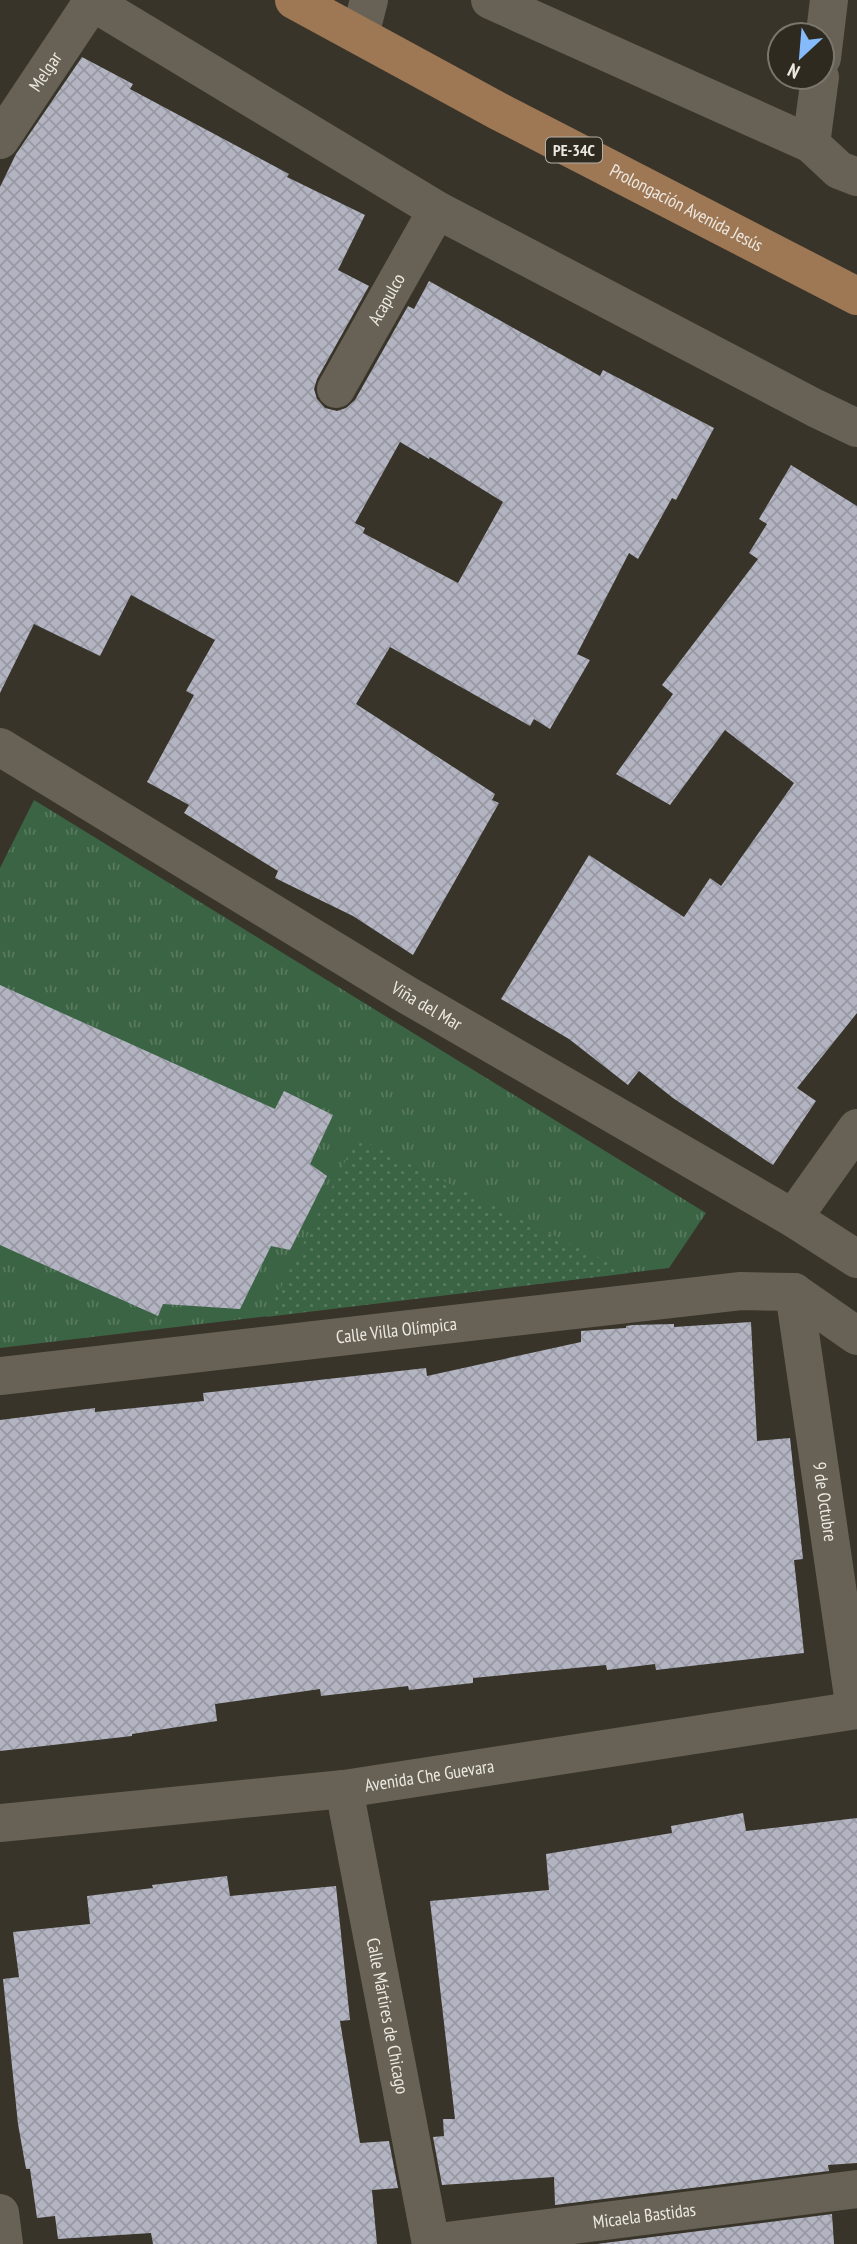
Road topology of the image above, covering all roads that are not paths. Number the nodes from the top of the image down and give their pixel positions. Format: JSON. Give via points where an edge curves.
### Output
{"nodes":[{"id":1,"x":294,"y":0,"type":"edge"},
{"id":2,"x":490,"y":0,"type":"edge"},
{"id":3,"x":829,"y":0,"type":"edge"},
{"id":4,"x":90,"y":1,"type":"edge"},
{"id":5,"x":365,"y":18,"type":"edge"},
{"id":6,"x":826,"y":21,"type":"edge"},
{"id":7,"x":818,"y":91,"type":"edge"},
{"id":8,"x":0,"y":140,"type":"edge"},
{"id":9,"x":811,"y":144,"type":"junction"},
{"id":10,"x":857,"y":177,"type":"edge"},
{"id":11,"x":438,"y":211,"type":"junction"},
{"id":12,"x":857,"y":296,"type":"edge"},
{"id":13,"x":336,"y":389,"type":"dead end"},
{"id":14,"x":857,"y":428,"type":"edge"},
{"id":15,"x":0,"y":747,"type":"edge"},
{"id":16,"x":857,"y":1128,"type":"edge"},
{"id":17,"x":793,"y":1218,"type":"junction"},
{"id":18,"x":857,"y":1259,"type":"edge"},
{"id":19,"x":794,"y":1292,"type":"junction"},
{"id":20,"x":857,"y":1336,"type":"edge"},
{"id":21,"x":0,"y":1376,"type":"edge"},
{"id":22,"x":856,"y":1710,"type":"edge"},
{"id":23,"x":344,"y":1789,"type":"junction"},
{"id":24,"x":0,"y":1822,"type":"edge"},
{"id":25,"x":857,"y":2189,"type":"edge"},
{"id":26,"x":0,"y":2213,"type":"edge"},
{"id":27,"x":5,"y":2244,"type":"edge"},
{"id":28,"x":431,"y":2244,"type":"edge"}],
"edges":[{"from":1,"to":5,"type":"main road","name":"Prolongación Avenida Jesús","number":"PE-34C"},
{"from":2,"to":9,"type":"street"},
{"from":3,"to":6,"type":"street"},
{"from":4,"to":8,"type":"street","name":"Melgar"},
{"from":4,"to":11,"type":"street"},
{"from":5,"to":12,"type":"main road","name":"Prolongación Avenida Jesús","number":"PE-34C","via":[[498,111]]},
{"from":7,"to":9,"type":"street"},
{"from":9,"to":10,"type":"street","via":[[839,170]]},
{"from":11,"to":13,"type":"street","name":"Acapulco"},
{"from":11,"to":14,"type":"street"},
{"from":15,"to":17,"type":"street","name":"Viña del Mar","via":[[407,995]]},
{"from":16,"to":17,"type":"street"},
{"from":17,"to":18,"type":"street","name":"Viña del Mar"},
{"from":19,"to":20,"type":"street"},
{"from":19,"to":21,"type":"street","name":"Calle Villa Olímpica","via":[[741,1291]]},
{"from":19,"to":22,"type":"street","name":"9 de Octubre"},
{"from":22,"to":23,"type":"street","name":"Avenida Che Guevara"},
{"from":23,"to":24,"type":"street","name":"Avenida Che Guevara"},
{"from":23,"to":28,"type":"street","name":"Calle Mártires de Chicago"},
{"from":25,"to":28,"type":"street","name":"Micaela Bastidas"},
{"from":26,"to":27,"type":"street"}]}
